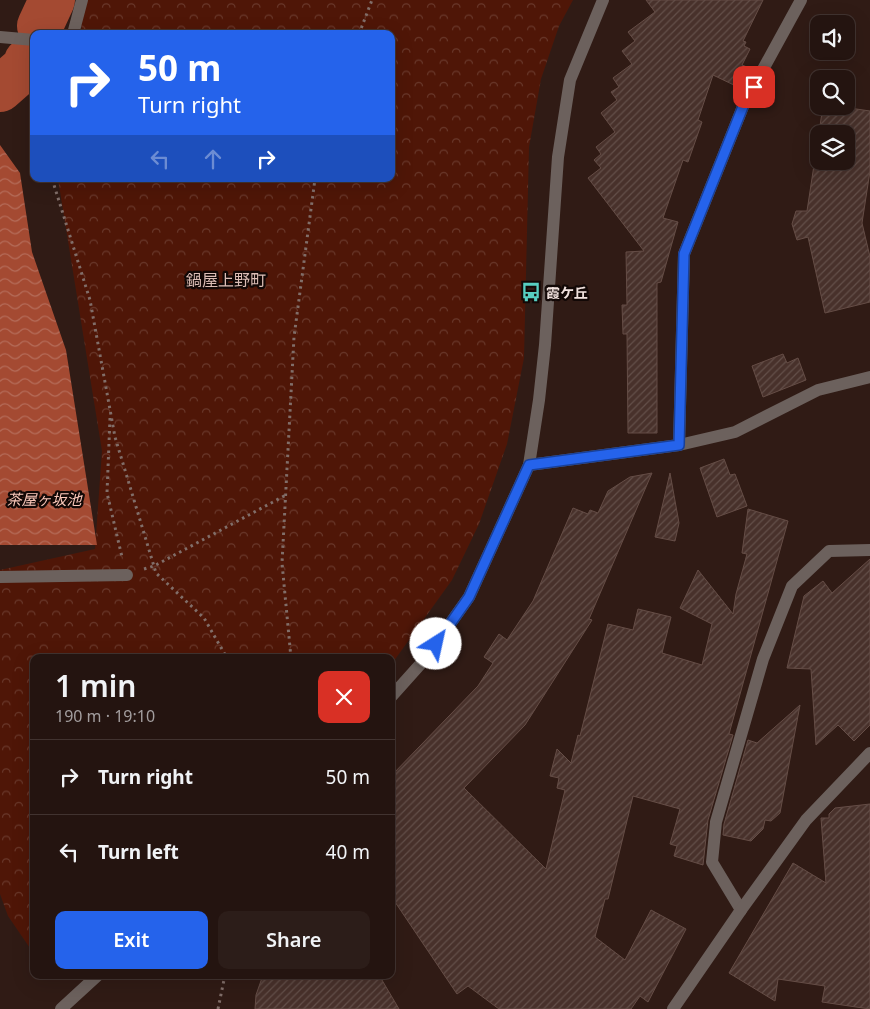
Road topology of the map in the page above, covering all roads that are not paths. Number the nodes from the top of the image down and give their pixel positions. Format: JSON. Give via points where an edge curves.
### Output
{"nodes":[{"id":1,"x":82,"y":0,"type":"edge"},
{"id":2,"x":603,"y":0,"type":"edge"},
{"id":3,"x":801,"y":0,"type":"edge"},
{"id":4,"x":74,"y":30,"type":"edge"},
{"id":5,"x":0,"y":36,"type":"edge"},
{"id":6,"x":30,"y":40,"type":"edge"},
{"id":7,"x":870,"y":377,"type":"edge"},
{"id":8,"x":679,"y":445,"type":"junction"},
{"id":9,"x":529,"y":465,"type":"junction"},
{"id":10,"x":870,"y":550,"type":"edge"},
{"id":11,"x":127,"y":575,"type":"road end"},
{"id":12,"x":0,"y":577,"type":"edge"},
{"id":13,"x":395,"y":693,"type":"edge"},
{"id":14,"x":870,"y":753,"type":"edge"},
{"id":15,"x":741,"y":910,"type":"junction"},
{"id":16,"x":94,"y":979,"type":"edge"},
{"id":17,"x":61,"y":1009,"type":"edge"},
{"id":18,"x":673,"y":1009,"type":"edge"}],
"edges":[{"from":1,"to":4,"type":"street"},
{"from":2,"to":9,"type":"street","via":[[570,80],[558,157],[545,345]]},
{"from":3,"to":8,"type":"street","via":[[744,104],[684,254]]},
{"from":5,"to":6,"type":"street"},
{"from":7,"to":8,"type":"street","via":[[818,390],[735,432]]},
{"from":8,"to":9,"type":"street"},
{"from":9,"to":13,"type":"street","via":[[469,597],[426,659]]},
{"from":10,"to":15,"type":"street","via":[[830,551],[792,586],[763,659],[716,822],[712,862]]},
{"from":11,"to":12,"type":"street"},
{"from":14,"to":15,"type":"street","via":[[806,820]]},
{"from":15,"to":18,"type":"street"},
{"from":16,"to":17,"type":"street"}]}
